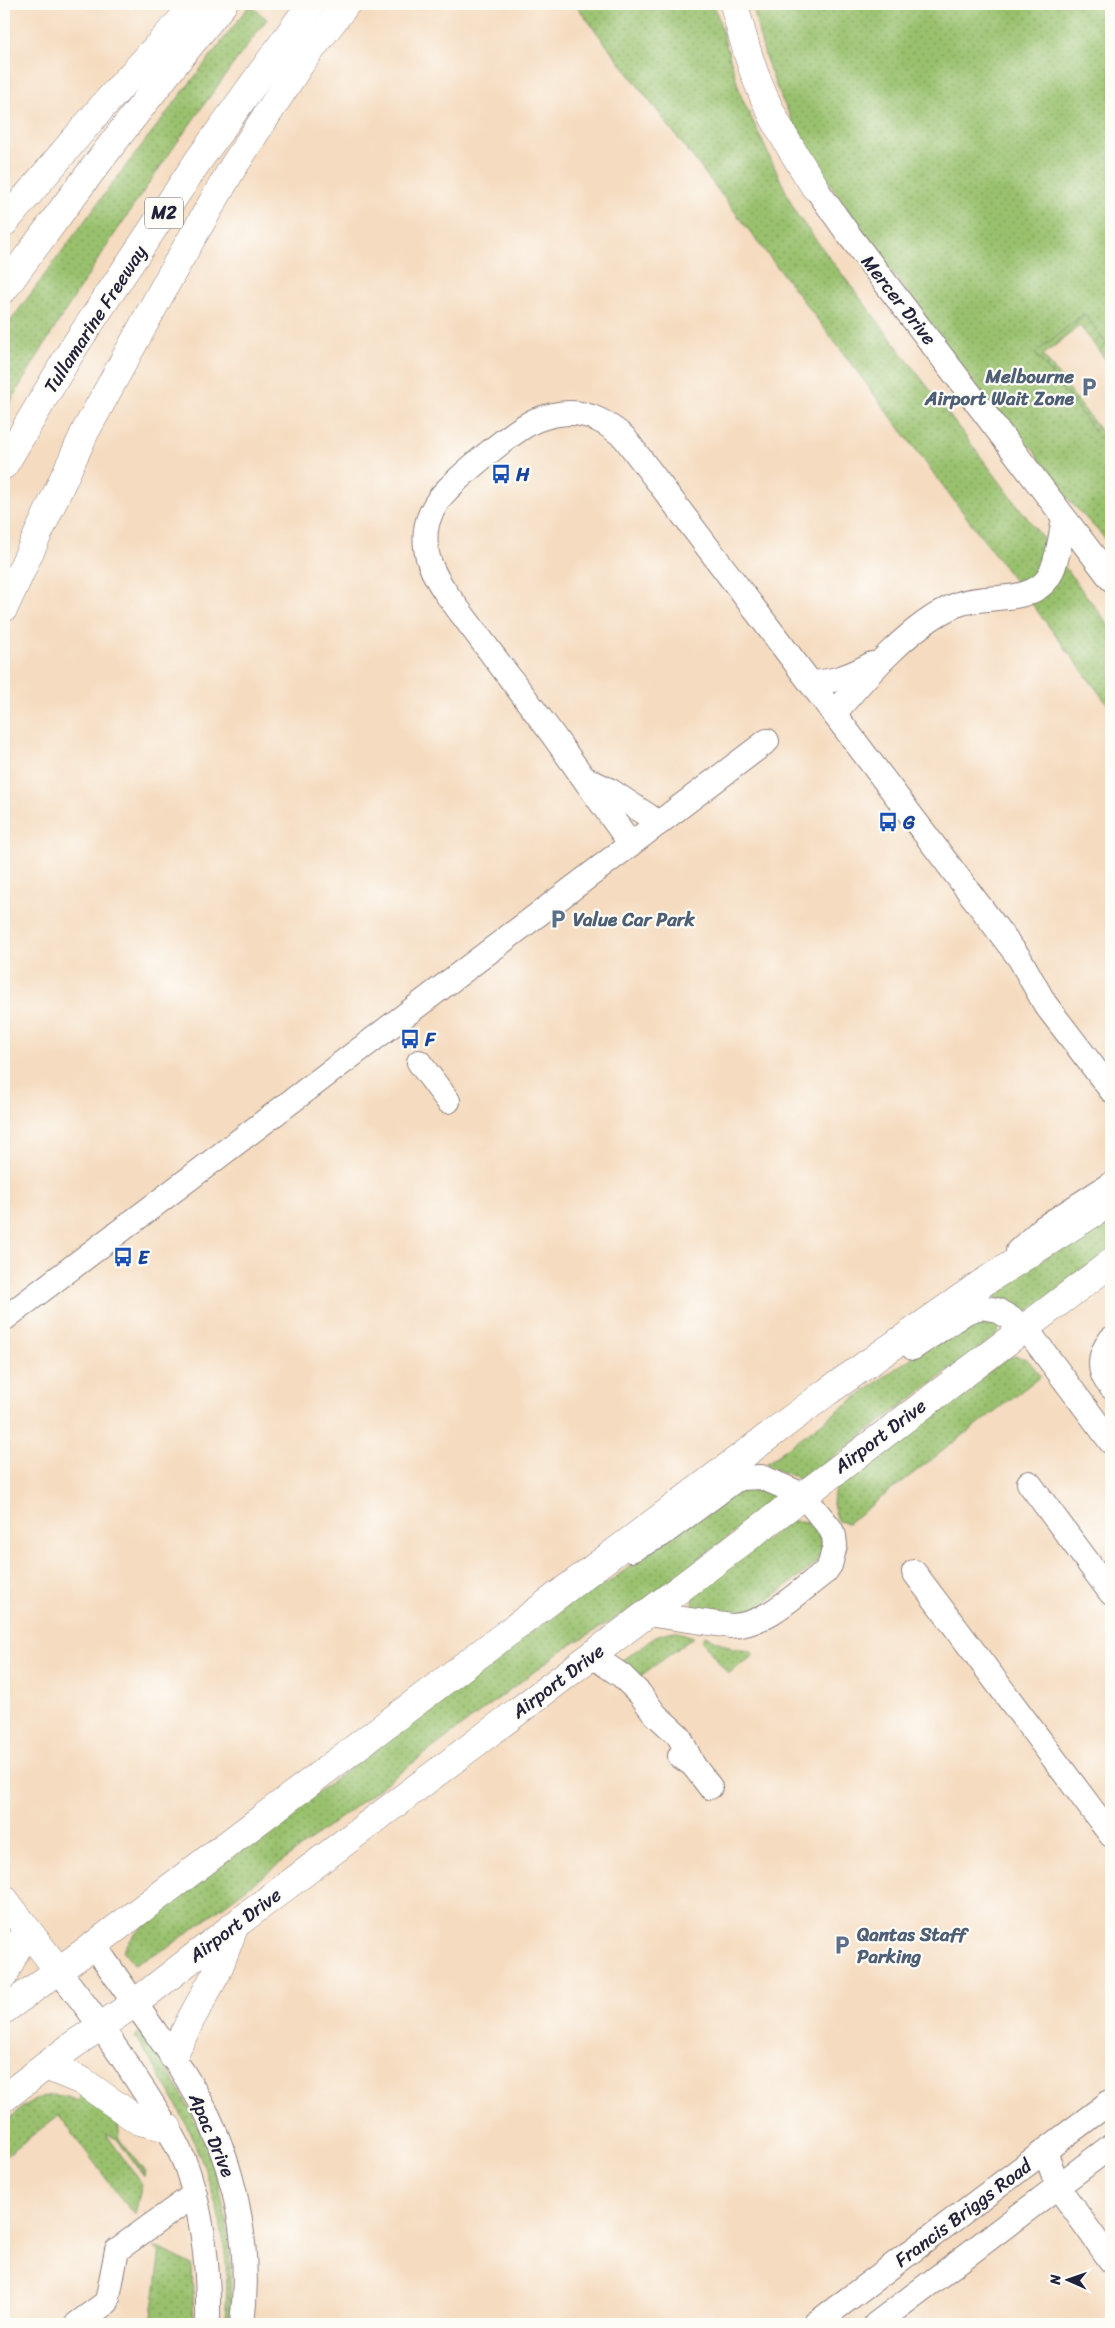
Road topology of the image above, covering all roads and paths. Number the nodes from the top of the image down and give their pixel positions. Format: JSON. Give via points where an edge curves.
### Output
{"nodes":[{"id":1,"x":196,"y":4,"type":"edge"},
{"id":2,"x":223,"y":4,"type":"edge"},
{"id":3,"x":311,"y":4,"type":"edge"},
{"id":4,"x":346,"y":4,"type":"edge"},
{"id":5,"x":734,"y":4,"type":"edge"},
{"id":6,"x":815,"y":187,"type":"joint"},
{"id":7,"x":4,"y":222,"type":"edge"},
{"id":8,"x":4,"y":289,"type":"edge"},
{"id":9,"x":4,"y":465,"type":"edge"},
{"id":10,"x":1064,"y":518,"type":"junction"},
{"id":11,"x":1111,"y":580,"type":"edge"},
{"id":12,"x":4,"y":608,"type":"edge"},
{"id":13,"x":890,"y":655,"type":"junction"},
{"id":14,"x":811,"y":683,"type":"junction"},
{"id":15,"x":834,"y":714,"type":"junction"},
{"id":16,"x":767,"y":741,"type":"dead end"},
{"id":17,"x":584,"y":778,"type":"junction"},
{"id":18,"x":658,"y":823,"type":"junction"},
{"id":19,"x":630,"y":843,"type":"junction"},
{"id":20,"x":419,"y":1062,"type":"dead end"},
{"id":21,"x":1111,"y":1090,"type":"edge"},
{"id":22,"x":448,"y":1102,"type":"dead end"},
{"id":23,"x":1111,"y":1184,"type":"edge"},
{"id":24,"x":1111,"y":1202,"type":"edge"},
{"id":25,"x":1111,"y":1263,"type":"edge"},
{"id":26,"x":984,"y":1282,"type":"junction"},
{"id":27,"x":4,"y":1319,"type":"edge"},
{"id":28,"x":1025,"y":1328,"type":"junction"},
{"id":29,"x":1111,"y":1339,"type":"edge"},
{"id":30,"x":1111,"y":1387,"type":"edge"},
{"id":31,"x":827,"y":1392,"type":"junction"},
{"id":32,"x":1111,"y":1442,"type":"edge"},
{"id":33,"x":1029,"y":1483,"type":"dead end"},
{"id":34,"x":803,"y":1494,"type":"junction"},
{"id":35,"x":592,"y":1570,"type":"junction"},
{"id":36,"x":914,"y":1572,"type":"dead end"},
{"id":37,"x":1111,"y":1593,"type":"edge"},
{"id":38,"x":648,"y":1614,"type":"junction"},
{"id":39,"x":591,"y":1655,"type":"junction"},
{"id":40,"x":710,"y":1787,"type":"dead end"},
{"id":41,"x":1111,"y":1835,"type":"edge"},
{"id":42,"x":4,"y":1899,"type":"edge"},
{"id":43,"x":235,"y":1925,"type":"junction"},
{"id":44,"x":26,"y":1929,"type":"junction"},
{"id":45,"x":94,"y":1945,"type":"junction"},
{"id":46,"x":58,"y":1970,"type":"junction"},
{"id":47,"x":4,"y":1975,"type":"edge"},
{"id":48,"x":135,"y":2003,"type":"junction"},
{"id":49,"x":4,"y":2010,"type":"edge"},
{"id":50,"x":102,"y":2026,"type":"junction"},
{"id":51,"x":173,"y":2056,"type":"junction"},
{"id":52,"x":46,"y":2066,"type":"junction"},
{"id":53,"x":4,"y":2098,"type":"edge"},
{"id":54,"x":1111,"y":2101,"type":"edge"},
{"id":55,"x":168,"y":2128,"type":"junction"},
{"id":56,"x":1111,"y":2146,"type":"edge"},
{"id":57,"x":1045,"y":2151,"type":"junction"},
{"id":58,"x":1058,"y":2187,"type":"junction"},
{"id":59,"x":195,"y":2194,"type":"junction"},
{"id":60,"x":1111,"y":2261,"type":"edge"},
{"id":61,"x":937,"y":2279,"type":"junction"},
{"id":62,"x":76,"y":2324,"type":"edge"},
{"id":63,"x":208,"y":2324,"type":"edge"},
{"id":64,"x":242,"y":2324,"type":"edge"},
{"id":65,"x":815,"y":2324,"type":"edge"},
{"id":66,"x":876,"y":2324,"type":"edge"},
{"id":67,"x":900,"y":2324,"type":"edge"}],
"edges":[{"from":1,"to":7,"type":"main road"},
{"from":2,"to":8,"type":"main road","via":[[145,101]]},
{"from":3,"to":9,"type":"main road","name":"Tullamarine Freeway","number":"M2","via":[[204,153],[72,350]]},
{"from":4,"to":12,"type":"main road","via":[[300,64],[233,167],[179,261],[85,432]]},
{"from":5,"to":6,"type":"main road","via":[[759,86],[786,142]]},
{"from":6,"to":10,"type":"street","name":"Mercer Drive"},
{"from":10,"to":11,"type":"street","name":"Mercer Drive"},
{"from":10,"to":13,"type":"street","via":[[1053,568],[1041,585],[1020,594],[956,604],[924,625]]},
{"from":13,"to":14,"type":"street","via":[[847,677]]},
{"from":13,"to":15,"type":"street"},
{"from":14,"to":15,"type":"street"},
{"from":14,"to":17,"type":"street","via":[[624,437],[598,419],[579,415],[552,415],[535,421],[470,469],[438,500],[426,529],[428,560],[446,594]]},
{"from":15,"to":21,"type":"street","via":[[1020,959],[1045,1004]]},
{"from":16,"to":18,"type":"street"},
{"from":17,"to":18,"type":"street"},
{"from":17,"to":19,"type":"street"},
{"from":18,"to":19,"type":"street"},
{"from":19,"to":27,"type":"street"},
{"from":20,"to":22,"type":"street"},
{"from":23,"to":26,"type":"street","via":[[1043,1228]]},
{"from":24,"to":26,"type":"main road"},
{"from":25,"to":28,"type":"main road","name":"Airport Drive"},
{"from":26,"to":31,"type":"main road"},
{"from":28,"to":31,"type":"street","via":[[997,1310],[988,1307],[974,1309],[897,1359]]},
{"from":28,"to":32,"type":"street"},
{"from":28,"to":34,"type":"main road","name":"Airport Drive"},
{"from":29,"to":30,"type":"street","via":[[1101,1354],[1100,1363],[1102,1374]]},
{"from":31,"to":35,"type":"main road"},
{"from":33,"to":37,"type":"street"},
{"from":34,"to":35,"type":"street","via":[[761,1477],[742,1478],[662,1535]]},
{"from":34,"to":38,"type":"main road","name":"Airport Drive"},
{"from":34,"to":38,"type":"street","via":[[834,1536],[834,1555],[825,1572],[760,1620],[744,1626]]},
{"from":35,"to":45,"type":"main road"},
{"from":36,"to":41,"type":"street"},
{"from":38,"to":39,"type":"main road","name":"Airport Drive"},
{"from":39,"to":40,"type":"street","via":[[622,1676],[640,1694],[655,1714],[669,1743],[680,1757],[693,1765]]},
{"from":39,"to":43,"type":"main road","name":"Airport Drive"},
{"from":42,"to":44,"type":"main road"},
{"from":43,"to":48,"type":"main road","name":"Airport Drive"},
{"from":43,"to":51,"type":"main road","via":[[217,1972]]},
{"from":44,"to":46,"type":"main road"},
{"from":44,"to":47,"type":"main road"},
{"from":45,"to":46,"type":"main road"},
{"from":45,"to":48,"type":"street","name":"Apac Drive"},
{"from":46,"to":49,"type":"main road"},
{"from":46,"to":50,"type":"street","name":"Apac Drive"},
{"from":48,"to":50,"type":"main road","name":"Airport Drive"},
{"from":48,"to":51,"type":"street","name":"Apac Drive"},
{"from":50,"to":52,"type":"main road","name":"Airport Drive"},
{"from":50,"to":55,"type":"street","name":"Apac Drive"},
{"from":51,"to":64,"type":"street","name":"Apac Drive","via":[[208,2116],[232,2183],[241,2222],[245,2264]]},
{"from":52,"to":53,"type":"main road","name":"Airport Drive"},
{"from":52,"to":55,"type":"main road","via":[[82,2082],[140,2121]]},
{"from":54,"to":57,"type":"street","name":"Francis Briggs Road"},
{"from":55,"to":59,"type":"street","name":"Apac Drive","via":[[185,2162]]},
{"from":56,"to":58,"type":"street","name":"Francis Briggs Road"},
{"from":57,"to":58,"type":"street"},
{"from":57,"to":65,"type":"street","name":"Francis Briggs Road"},
{"from":58,"to":60,"type":"street"},
{"from":58,"to":61,"type":"street","name":"Francis Briggs Road"},
{"from":59,"to":62,"type":"street","via":[[117,2250],[107,2302]]},
{"from":59,"to":63,"type":"street","name":"Apac Drive","via":[[207,2254]]},
{"from":61,"to":66,"type":"street","name":"Francis Briggs Road"},
{"from":61,"to":67,"type":"street"}]}
